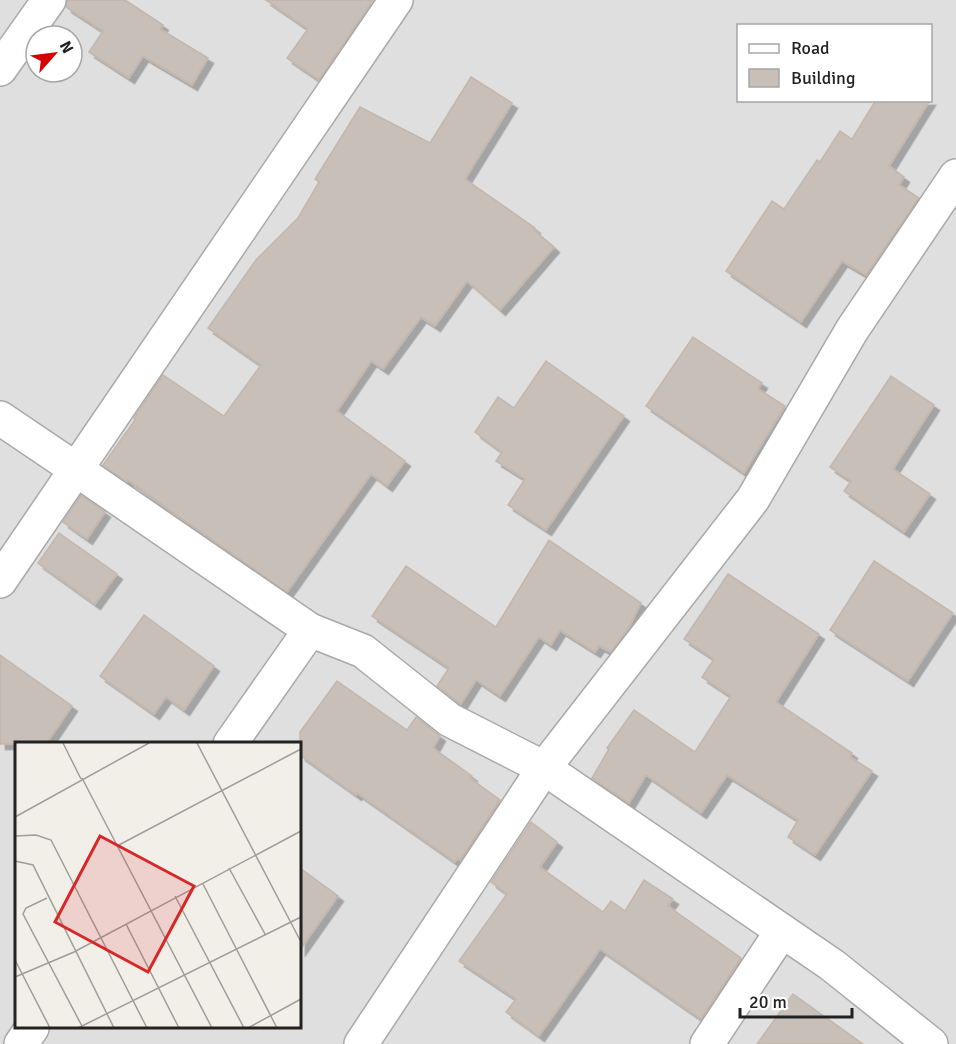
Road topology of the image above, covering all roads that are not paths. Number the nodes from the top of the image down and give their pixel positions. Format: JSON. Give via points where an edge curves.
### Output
{"nodes":[{"id":1,"x":49,"y":0,"type":"edge"},
{"id":2,"x":396,"y":0,"type":"edge"},
{"id":3,"x":0,"y":69,"type":"edge"},
{"id":4,"x":953,"y":186,"type":"edge"},
{"id":5,"x":0,"y":418,"type":"edge"},
{"id":6,"x":77,"y":470,"type":"junction"},
{"id":7,"x":0,"y":581,"type":"edge"},
{"id":8,"x":310,"y":630,"type":"junction"},
{"id":9,"x":231,"y":742,"type":"edge"},
{"id":10,"x":544,"y":768,"type":"junction"},
{"id":11,"x":782,"y":931,"type":"junction"},
{"id":12,"x":31,"y":1029,"type":"edge"},
{"id":13,"x":21,"y":1044,"type":"edge"},
{"id":14,"x":361,"y":1044,"type":"edge"},
{"id":15,"x":707,"y":1044,"type":"edge"},
{"id":16,"x":931,"y":1044,"type":"edge"}],
"edges":[{"from":1,"to":3,"type":"street"},
{"from":2,"to":6,"type":"street"},
{"from":4,"to":10,"type":"street","via":[[852,330],[753,500]]},
{"from":5,"to":6,"type":"street"},
{"from":6,"to":7,"type":"street"},
{"from":6,"to":8,"type":"street"},
{"from":8,"to":9,"type":"street"},
{"from":8,"to":10,"type":"street","via":[[363,651],[450,720]]},
{"from":10,"to":11,"type":"street"},
{"from":10,"to":14,"type":"street"},
{"from":11,"to":15,"type":"street"},
{"from":11,"to":16,"type":"street","via":[[832,965]]},
{"from":12,"to":13,"type":"street"}]}
